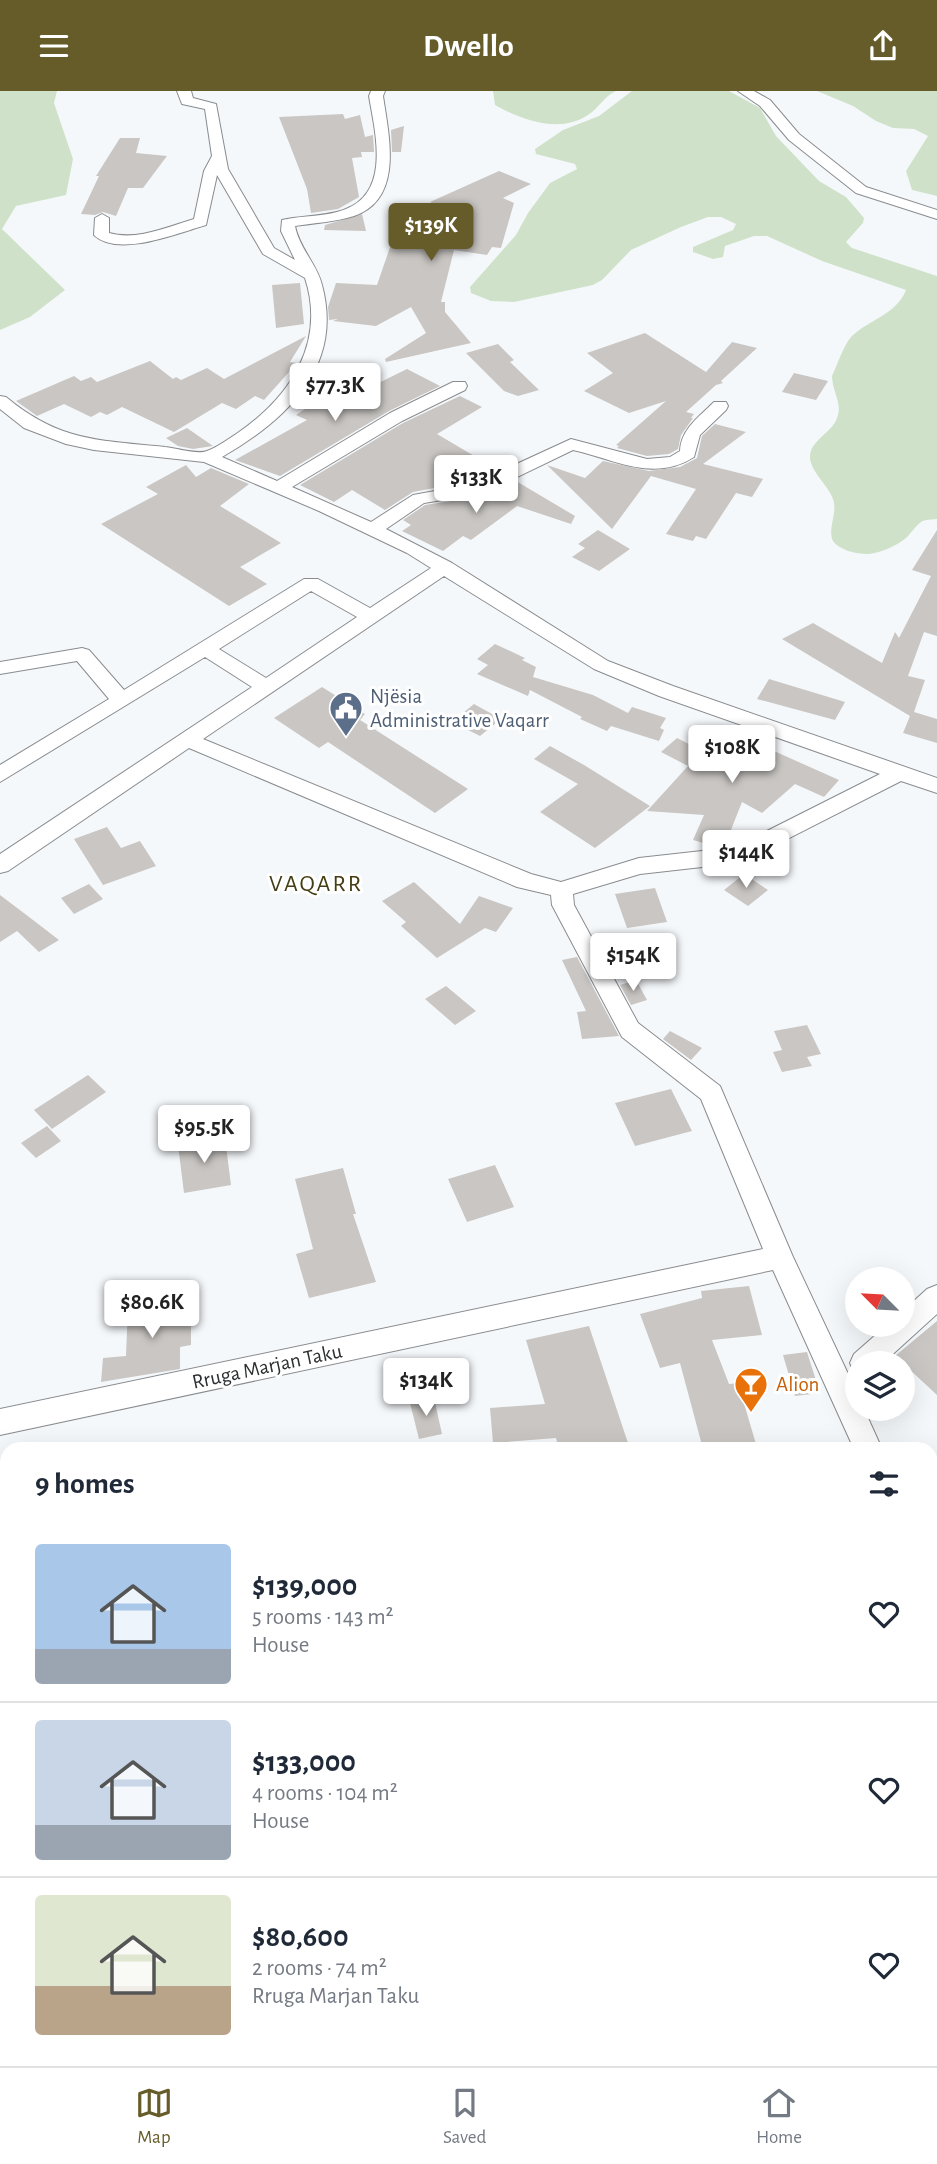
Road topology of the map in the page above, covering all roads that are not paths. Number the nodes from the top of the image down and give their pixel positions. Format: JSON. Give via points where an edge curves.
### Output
{"nodes":[{"id":1,"x":184,"y":91,"type":"edge"},
{"id":2,"x":379,"y":91,"type":"edge"},
{"id":3,"x":745,"y":91,"type":"edge"},
{"id":4,"x":218,"y":157,"type":"junction"},
{"id":5,"x":937,"y":215,"type":"edge"},
{"id":6,"x":102,"y":218,"type":"dead end"},
{"id":7,"x":310,"y":274,"type":"junction"},
{"id":8,"x":459,"y":386,"type":"dead end"},
{"id":9,"x":0,"y":401,"type":"edge"},
{"id":10,"x":720,"y":406,"type":"dead end"},
{"id":11,"x":208,"y":458,"type":"junction"},
{"id":12,"x":279,"y":487,"type":"junction"},
{"id":13,"x":373,"y":529,"type":"junction"},
{"id":14,"x":445,"y":567,"type":"junction"},
{"id":15,"x":371,"y":617,"type":"junction"},
{"id":16,"x":204,"y":648,"type":"junction"},
{"id":17,"x":0,"y":668,"type":"edge"},
{"id":18,"x":266,"y":687,"type":"junction"},
{"id":19,"x":121,"y":699,"type":"junction"},
{"id":20,"x":188,"y":740,"type":"junction"},
{"id":21,"x":901,"y":772,"type":"junction"},
{"id":22,"x":0,"y":775,"type":"edge"},
{"id":23,"x":937,"y":786,"type":"edge"},
{"id":24,"x":0,"y":865,"type":"edge"},
{"id":25,"x":561,"y":890,"type":"junction"},
{"id":26,"x":780,"y":1257,"type":"junction"},
{"id":27,"x":937,"y":1297,"type":"edge"},
{"id":28,"x":877,"y":1351,"type":"edge"},
{"id":29,"x":845,"y":1373,"type":"edge"},
{"id":30,"x":860,"y":1421,"type":"edge"},
{"id":31,"x":0,"y":1422,"type":"edge"},
{"id":32,"x":865,"y":1442,"type":"edge"}],
"edges":[{"from":1,"to":4,"type":"street","via":[[187,101],[211,107]]},
{"from":2,"to":7,"type":"street","via":[[385,167],[368,200],[352,212],[287,222],[288,233]]},
{"from":3,"to":5,"type":"street","via":[[765,103],[794,137],[861,190]]},
{"from":4,"to":6,"type":"street","via":[[201,222],[141,238],[115,239],[101,235]]},
{"from":4,"to":7,"type":"street","via":[[268,251]]},
{"from":7,"to":11,"type":"street","via":[[321,326],[302,383],[262,425]]},
{"from":8,"to":12,"type":"street","via":[[396,417]]},
{"from":9,"to":11,"type":"street","via":[[28,424],[74,441]]},
{"from":10,"to":13,"type":"street","via":[[693,432],[688,453],[670,464],[642,463],[571,444],[478,489],[419,499]]},
{"from":11,"to":12,"type":"street"},
{"from":12,"to":13,"type":"street"},
{"from":13,"to":14,"type":"street"},
{"from":14,"to":15,"type":"street"},
{"from":14,"to":21,"type":"street","via":[[611,670]]},
{"from":15,"to":16,"type":"street","via":[[311,583]]},
{"from":15,"to":18,"type":"street"},
{"from":16,"to":18,"type":"street"},
{"from":16,"to":19,"type":"street"},
{"from":17,"to":19,"type":"street","via":[[82,654]]},
{"from":18,"to":20,"type":"street"},
{"from":19,"to":22,"type":"street"},
{"from":20,"to":24,"type":"street"},
{"from":20,"to":25,"type":"street","via":[[525,881]]},
{"from":21,"to":23,"type":"street"},
{"from":21,"to":25,"type":"street","via":[[750,849],[639,866]]},
{"from":25,"to":26,"type":"street","via":[[563,905],[629,1030],[711,1093]]},
{"from":26,"to":29,"type":"street"},
{"from":26,"to":31,"type":"street","name":"Rruga Marjan Taku"},
{"from":27,"to":28,"type":"street"},
{"from":30,"to":32,"type":"street"}]}
